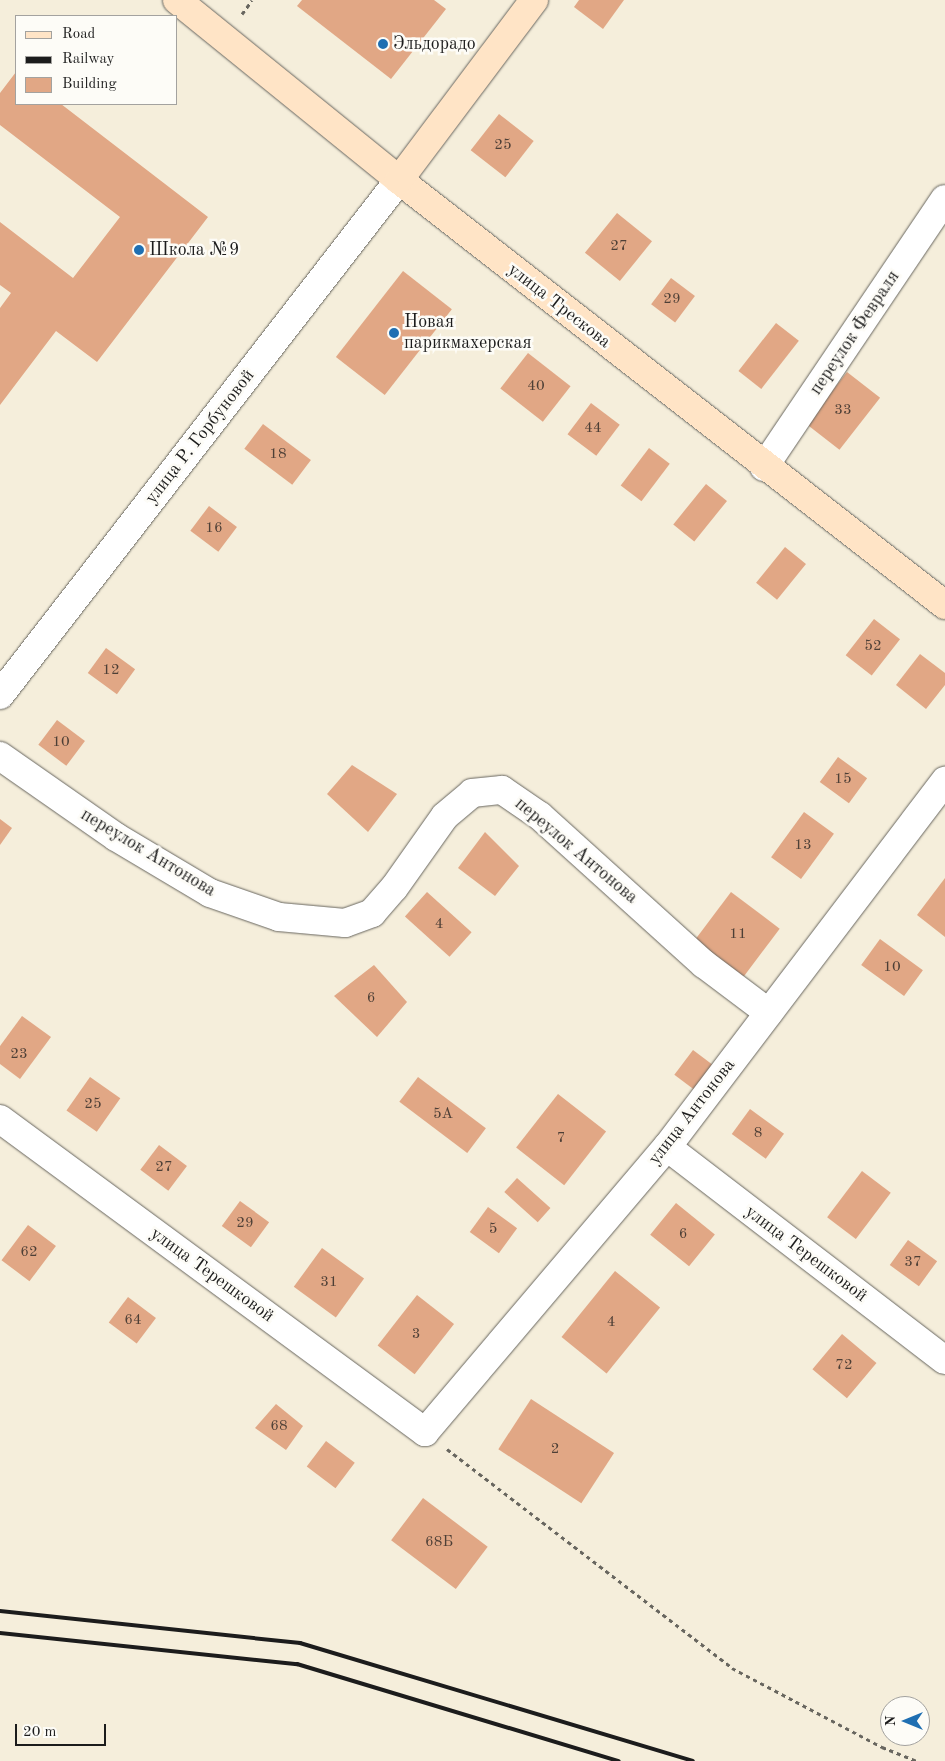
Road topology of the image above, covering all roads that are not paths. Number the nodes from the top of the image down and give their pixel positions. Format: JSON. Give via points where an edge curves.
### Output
{"nodes":[{"id":1,"x":177,"y":0,"type":"edge"},
{"id":2,"x":534,"y":0,"type":"edge"},
{"id":3,"x":399,"y":180,"type":"junction"},
{"id":4,"x":945,"y":199,"type":"edge"},
{"id":5,"x":764,"y":467,"type":"junction"},
{"id":6,"x":945,"y":606,"type":"edge"},
{"id":7,"x":0,"y":695,"type":"edge"},
{"id":8,"x":0,"y":756,"type":"edge"},
{"id":9,"x":945,"y":781,"type":"edge"},
{"id":10,"x":769,"y":1013,"type":"junction"},
{"id":11,"x":0,"y":1119,"type":"edge"},
{"id":12,"x":667,"y":1147,"type":"junction"},
{"id":13,"x":945,"y":1360,"type":"edge"},
{"id":14,"x":424,"y":1432,"type":"joint"}],
"edges":[{"from":1,"to":3,"type":"main road","name":"улица Трескова"},
{"from":2,"to":3,"type":"main road"},
{"from":3,"to":5,"type":"main road","name":"улица Трескова"},
{"from":3,"to":7,"type":"street","name":"улица Р. Горбуновой"},
{"from":4,"to":5,"type":"street","name":"переулок Февраля"},
{"from":5,"to":6,"type":"main road","name":"улица Трескова"},
{"from":8,"to":10,"type":"street","name":"переулок Антонова","via":[[116,837],[210,893],[279,917],[345,923],[372,913],[452,810],[472,793],[502,790],[548,822],[704,964]]},
{"from":9,"to":10,"type":"street","name":"улица Антонова"},
{"from":10,"to":12,"type":"street","name":"улица Антонова"},
{"from":11,"to":14,"type":"street","name":"улица Терешковой"},
{"from":12,"to":13,"type":"street","name":"улица Терешковой"},
{"from":12,"to":14,"type":"street","name":"улица Антонова"}]}
